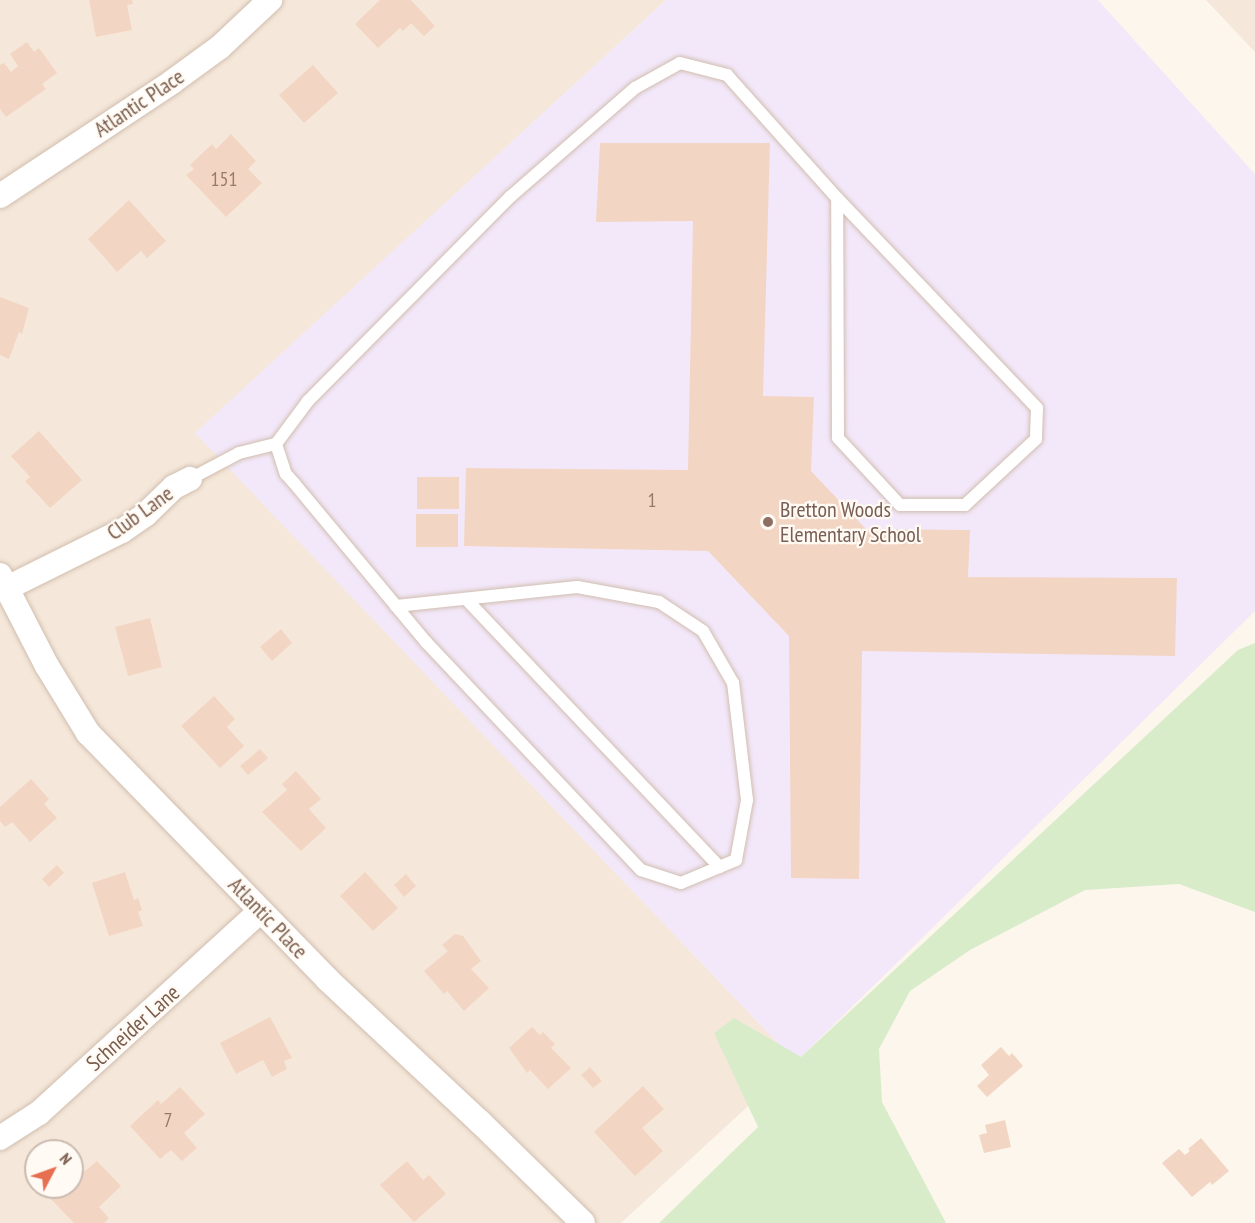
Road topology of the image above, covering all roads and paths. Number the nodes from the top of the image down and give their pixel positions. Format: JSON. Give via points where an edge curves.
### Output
{"nodes":[{"id":1,"x":257,"y":4,"type":"edge"},
{"id":2,"x":0,"y":196,"type":"edge"},
{"id":3,"x":837,"y":198,"type":"junction"},
{"id":4,"x":276,"y":444,"type":"junction"},
{"id":5,"x":190,"y":479,"type":"joint"},
{"id":6,"x":3,"y":582,"type":"edge"},
{"id":7,"x":466,"y":599,"type":"junction"},
{"id":8,"x":396,"y":606,"type":"junction"},
{"id":9,"x":719,"y":867,"type":"junction"},
{"id":10,"x":260,"y":911,"type":"junction"},
{"id":11,"x":0,"y":1138,"type":"edge"},
{"id":12,"x":583,"y":1223,"type":"edge"}],
"edges":[{"from":1,"to":2,"type":"street","name":"Atlantic Place","via":[[220,47]]},
{"from":3,"to":3,"type":"lane","via":[[1037,408],[1036,439],[966,505],[900,505],[838,438]]},
{"from":3,"to":4,"type":"lane","via":[[727,75],[680,63],[635,88],[510,198],[308,401]]},
{"from":4,"to":5,"type":"lane","name":"Club Lane","via":[[239,453]]},
{"from":4,"to":8,"type":"lane","via":[[286,474]]},
{"from":5,"to":6,"type":"street","name":"Club Lane","via":[[174,487],[122,531]]},
{"from":6,"to":10,"type":"street","name":"Atlantic Place","via":[[63,695],[88,733]]},
{"from":7,"to":8,"type":"lane"},
{"from":7,"to":9,"type":"lane"},
{"from":7,"to":9,"type":"lane","via":[[577,587],[659,602],[703,631],[733,683],[747,800],[736,860]]},
{"from":8,"to":9,"type":"lane","via":[[641,870],[681,883]]},
{"from":10,"to":11,"type":"street","name":"Schneider Lane","via":[[39,1113]]},
{"from":10,"to":12,"type":"street","name":"Atlantic Place"}]}
